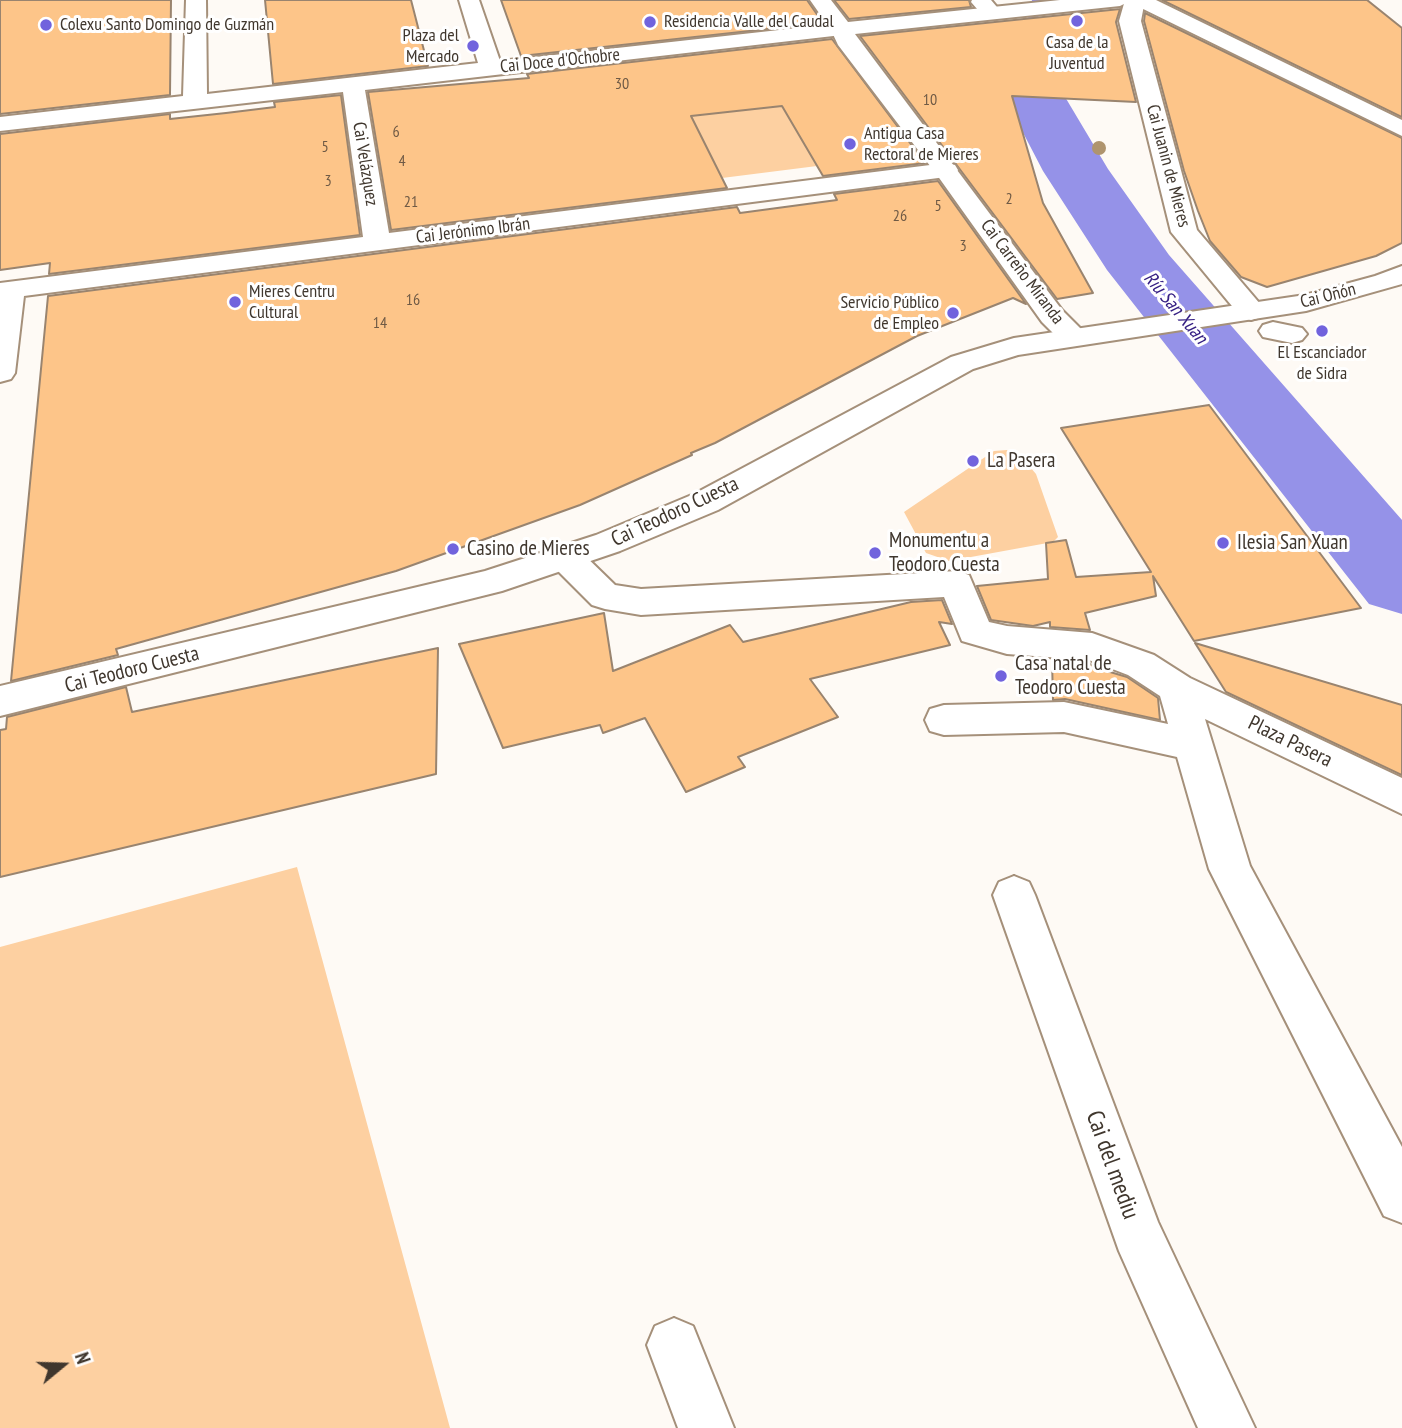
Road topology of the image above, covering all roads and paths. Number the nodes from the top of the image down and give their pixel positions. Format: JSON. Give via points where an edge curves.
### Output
{"nodes":[{"id":1,"x":196,"y":0,"type":"edge"},
{"id":2,"x":469,"y":0,"type":"edge"},
{"id":3,"x":820,"y":0,"type":"edge"},
{"id":4,"x":1120,"y":0,"type":"edge"},
{"id":5,"x":1138,"y":0,"type":"edge"},
{"id":6,"x":842,"y":29,"type":"junction"},
{"id":7,"x":491,"y":69,"type":"junction"},
{"id":8,"x":353,"y":85,"type":"junction"},
{"id":9,"x":195,"y":102,"type":"junction"},
{"id":10,"x":0,"y":124,"type":"edge"},
{"id":11,"x":1402,"y":129,"type":"edge"},
{"id":12,"x":946,"y":170,"type":"junction"},
{"id":13,"x":377,"y":244,"type":"junction"},
{"id":14,"x":1402,"y":274,"type":"edge"},
{"id":15,"x":5,"y":291,"type":"edge"},
{"id":16,"x":1251,"y":311,"type":"junction"},
{"id":17,"x":1073,"y":337,"type":"junction"},
{"id":18,"x":0,"y":373,"type":"edge"},
{"id":19,"x":565,"y":558,"type":"junction"},
{"id":20,"x":1177,"y":688,"type":"junction"},
{"id":21,"x":0,"y":701,"type":"edge"},
{"id":22,"x":944,"y":720,"type":"dead end"},
{"id":23,"x":1194,"y":745,"type":"junction"},
{"id":24,"x":1402,"y":797,"type":"edge"},
{"id":25,"x":1014,"y":895,"type":"dead end"},
{"id":26,"x":1402,"y":1198,"type":"edge"},
{"id":27,"x":674,"y":1345,"type":"dead end"},
{"id":28,"x":706,"y":1428,"type":"edge"},
{"id":29,"x":1227,"y":1428,"type":"edge"}],
"edges":[{"from":1,"to":9,"type":"street"},
{"from":2,"to":7,"type":"street"},
{"from":3,"to":6,"type":"street","name":"Cai Carreño Miranda"},
{"from":4,"to":6,"type":"street","name":"Cai Doce d'Ochobre","via":[[986,8]]},
{"from":5,"to":11,"type":"street"},
{"from":5,"to":16,"type":"street","name":"Cai Juanin de Mieres","via":[[1130,21],[1184,232]]},
{"from":6,"to":7,"type":"street","name":"Cai Doce d'Ochobre"},
{"from":6,"to":12,"type":"street","name":"Cai Carreño Miranda"},
{"from":6,"to":17,"type":"street","name":"Cai Carreño Miranda","via":[[857,37],[1068,312]]},
{"from":7,"to":8,"type":"street","name":"Cai Doce d'Ochobre"},
{"from":8,"to":9,"type":"street","name":"Cai Doce d'Ochobre"},
{"from":8,"to":13,"type":"street","name":"Cai Velázquez"},
{"from":9,"to":10,"type":"street","name":"Cai Doce d'Ochobre"},
{"from":12,"to":13,"type":"street","name":"Cai Jerónimo Ibrán"},
{"from":12,"to":17,"type":"street","name":"Cai Carreño Miranda","via":[[1052,316]]},
{"from":13,"to":15,"type":"street","name":"Cai Jerónimo Ibrán"},
{"from":14,"to":16,"type":"street","name":"Cai Oñón","via":[[1306,303]]},
{"from":15,"to":18,"type":"street"},
{"from":16,"to":17,"type":"street","name":"Cai Teodoro Cuesta"},
{"from":17,"to":19,"type":"street","name":"Cai Teodoro Cuesta","via":[[1014,347],[962,363],[706,502]]},
{"from":19,"to":20,"type":"street","name":"Plaza Pasera","via":[[606,596],[641,602],[957,584],[975,632],[1007,640],[1092,648],[1142,665]]},
{"from":19,"to":21,"type":"street","name":"Cai Teodoro Cuesta","via":[[420,600]]},
{"from":20,"to":23,"type":"street"},
{"from":20,"to":24,"type":"street","name":"Plaza Pasera"},
{"from":22,"to":23,"type":"street","via":[[1064,717]]},
{"from":23,"to":26,"type":"street","via":[[1230,869]]},
{"from":25,"to":29,"type":"street","name":"Cai del mediu","via":[[1137,1233]]},
{"from":27,"to":28,"type":"street"}]}
